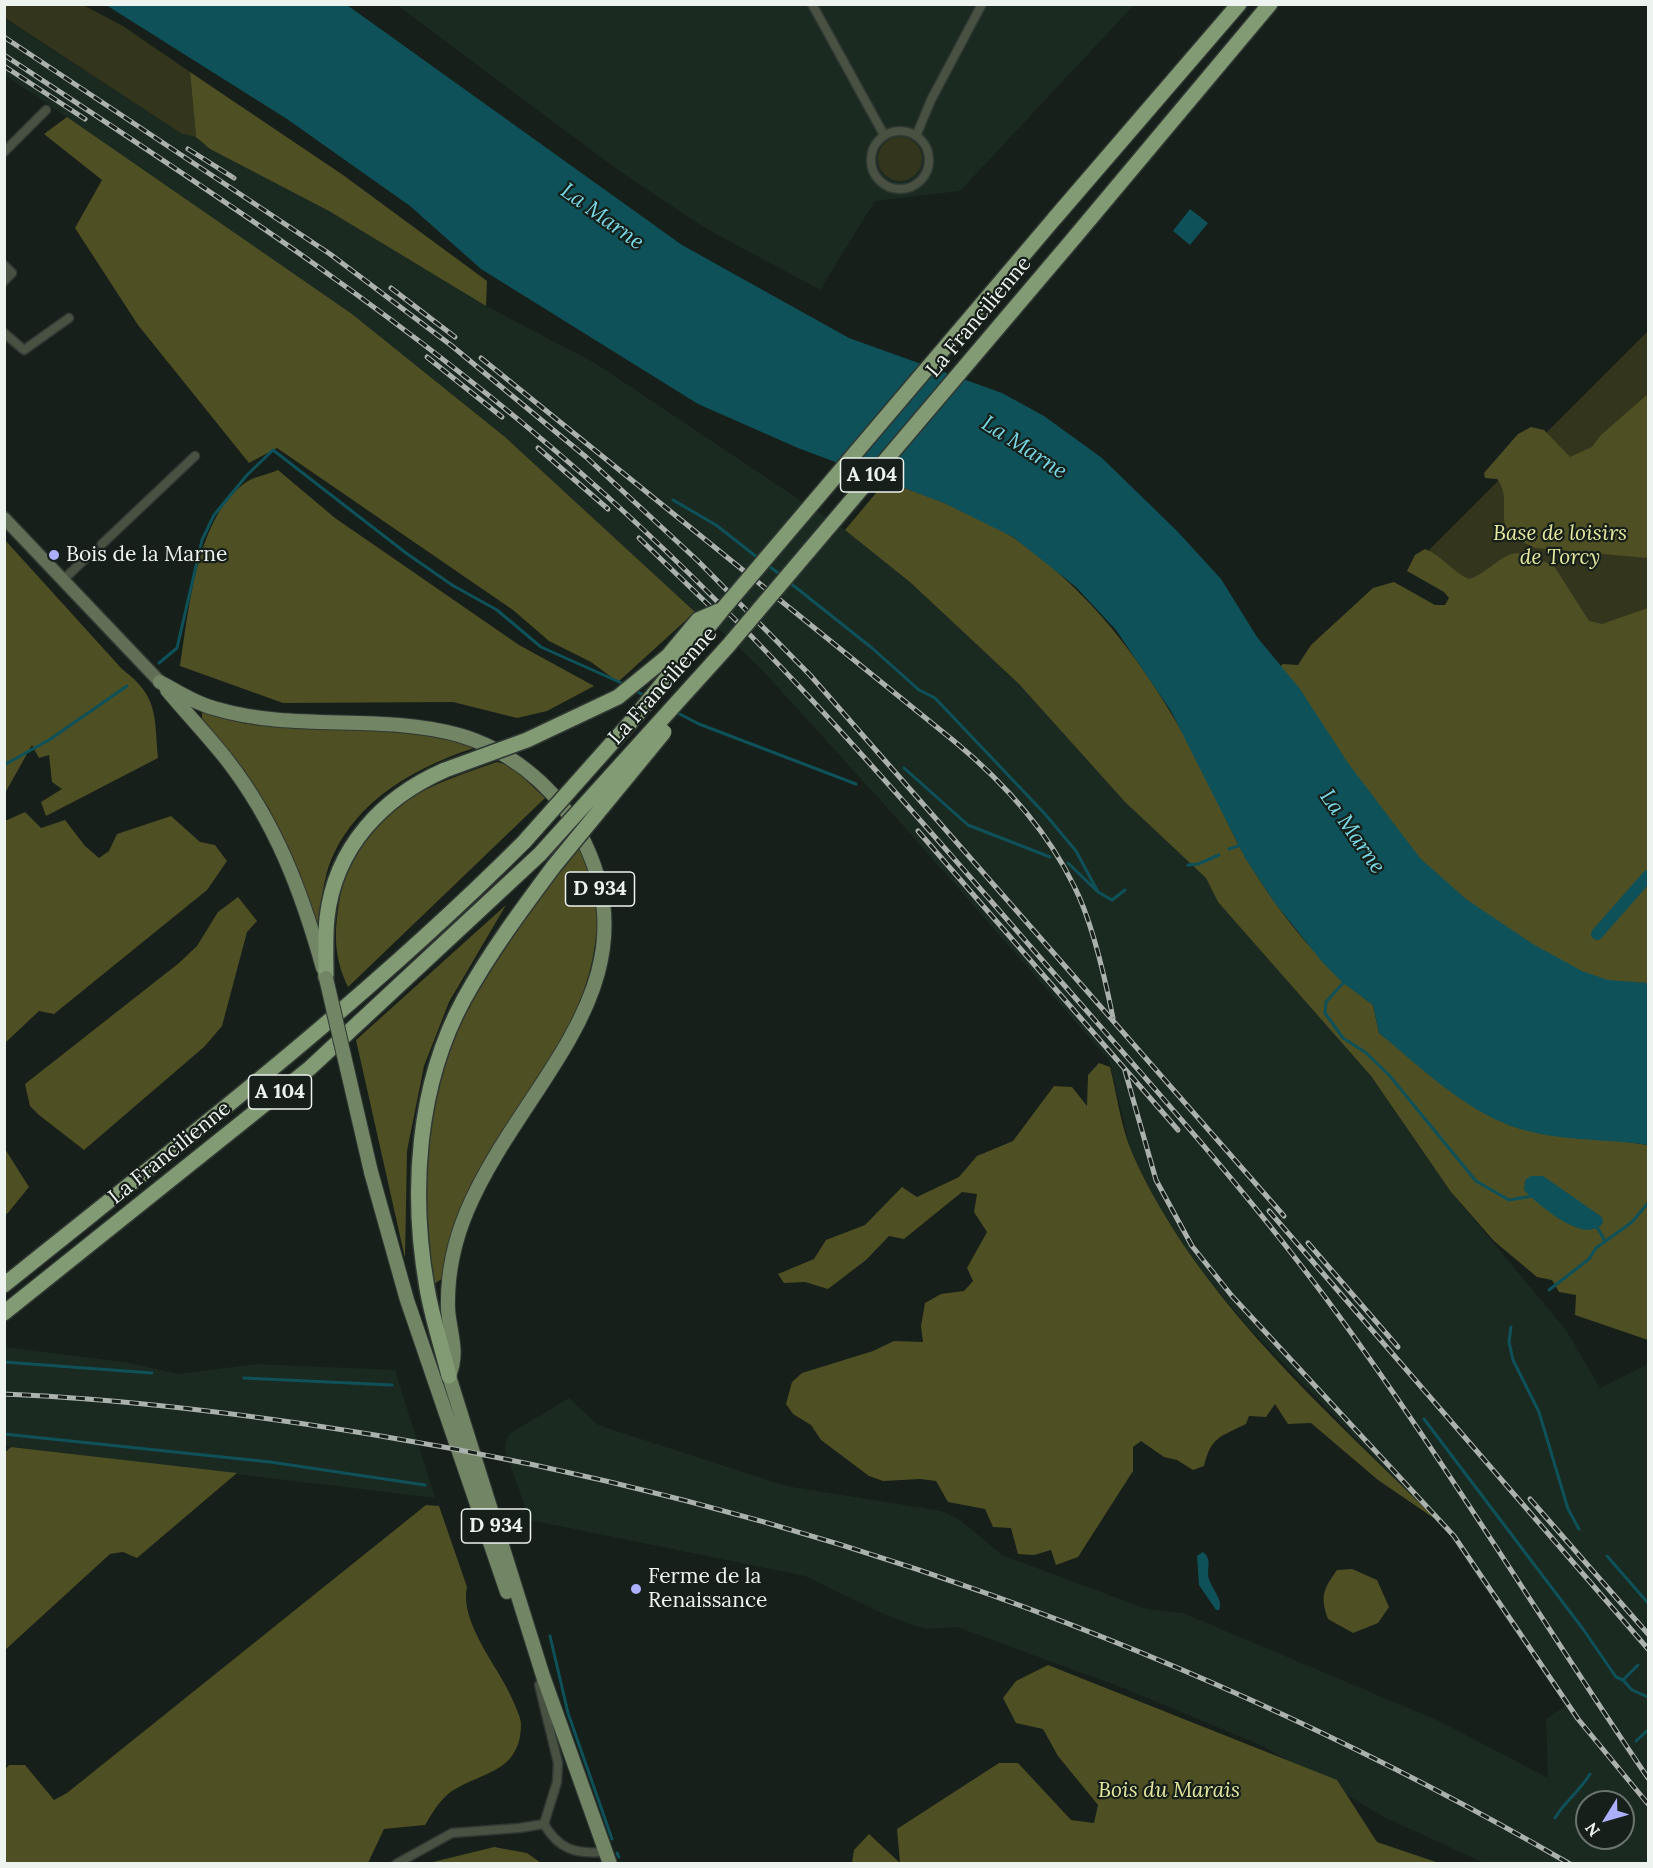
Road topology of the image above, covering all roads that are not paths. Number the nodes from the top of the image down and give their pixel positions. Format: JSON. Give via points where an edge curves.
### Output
{"nodes":[{"id":1,"x":812,"y":4,"type":"edge"},
{"id":2,"x":981,"y":4,"type":"edge"},
{"id":3,"x":1239,"y":4,"type":"edge"},
{"id":4,"x":1270,"y":4,"type":"edge"},
{"id":5,"x":46,"y":110,"type":"dead end"},
{"id":6,"x":884,"y":135,"type":"junction"},
{"id":7,"x":916,"y":136,"type":"junction"},
{"id":8,"x":4,"y":152,"type":"edge"},
{"id":9,"x":4,"y":265,"type":"edge"},
{"id":10,"x":4,"y":280,"type":"edge"},
{"id":11,"x":69,"y":318,"type":"dead end"},
{"id":12,"x":4,"y":333,"type":"edge"},
{"id":13,"x":195,"y":456,"type":"dead end"},
{"id":14,"x":4,"y":518,"type":"edge"},
{"id":15,"x":102,"y":544,"type":"tunnel mouth"},
{"id":16,"x":86,"y":559,"type":"tunnel mouth"},
{"id":17,"x":63,"y":580,"type":"junction"},
{"id":18,"x":722,"y":610,"type":"junction"},
{"id":19,"x":160,"y":682,"type":"junction"},
{"id":20,"x":669,"y":712,"type":"junction"},
{"id":21,"x":326,"y":978,"type":"junction"},
{"id":22,"x":4,"y":1285,"type":"edge"},
{"id":23,"x":4,"y":1312,"type":"edge"},
{"id":24,"x":450,"y":1376,"type":"junction"},
{"id":25,"x":539,"y":1685,"type":"junction"},
{"id":26,"x":544,"y":1824,"type":"junction"},
{"id":27,"x":607,"y":1858,"type":"edge"},
{"id":28,"x":396,"y":1863,"type":"edge"}],
"edges":[{"from":1,"to":6,"type":"street"},
{"from":2,"to":7,"type":"street"},
{"from":3,"to":18,"type":"highway","name":"La Francilienne","number":"A 104","bridge":true},
{"from":4,"to":20,"type":"highway","name":"La Francilienne","number":"A 104","bridge":true},
{"from":5,"to":8,"type":"street"},
{"from":6,"to":7,"type":"street","via":[[900,131]]},
{"from":6,"to":7,"type":"street","via":[[872,150],[872,171],[894,190],[914,186],[927,172],[928,152]]},
{"from":9,"to":10,"type":"street","via":[[12,273]]},
{"from":11,"to":12,"type":"street","via":[[24,350]]},
{"from":13,"to":15,"type":"street"},
{"from":14,"to":17,"type":"main road"},
{"from":16,"to":17,"type":"street"},
{"from":17,"to":19,"type":"main road"},
{"from":18,"to":21,"type":"highway","bridge":true,"via":[[698,620],[668,656],[618,697],[527,740],[445,770],[400,794],[363,829],[344,860],[327,917]]},
{"from":18,"to":22,"type":"highway","name":"La Francilienne","number":"A 104","bridge":true,"via":[[636,716],[524,842],[459,907],[353,1000]]},
{"from":19,"to":21,"type":"main road","number":"D 934","via":[[228,761],[272,829],[307,912]]},
{"from":19,"to":24,"type":"main road","number":"D 934","via":[[215,709],[251,717],[409,725],[460,735],[505,754],[522,767],[566,811],[585,842],[597,874],[603,910],[605,939],[598,976],[585,1013],[565,1051],[504,1140],[466,1213],[448,1282],[448,1312],[456,1360]]},
{"from":20,"to":23,"type":"highway","name":"La Francilienne","number":"A 104","bridge":true,"via":[[540,854],[310,1068]]},
{"from":20,"to":24,"type":"highway","bridge":true,"via":[[665,731],[516,918],[464,1000],[437,1068],[422,1135],[419,1230],[427,1288]]},
{"from":21,"to":25,"type":"main road","number":"D 934","bridge":true,"via":[[371,1172],[407,1300]]},
{"from":24,"to":27,"type":"main road","number":"D 934","via":[[543,1676]]},
{"from":25,"to":26,"type":"street","via":[[558,1763],[557,1782]]},
{"from":25,"to":27,"type":"main road","number":"D 934","via":[[593,1834]]},
{"from":26,"to":27,"type":"street","via":[[553,1839],[571,1851]]},
{"from":26,"to":28,"type":"street","via":[[453,1833]]}]}
